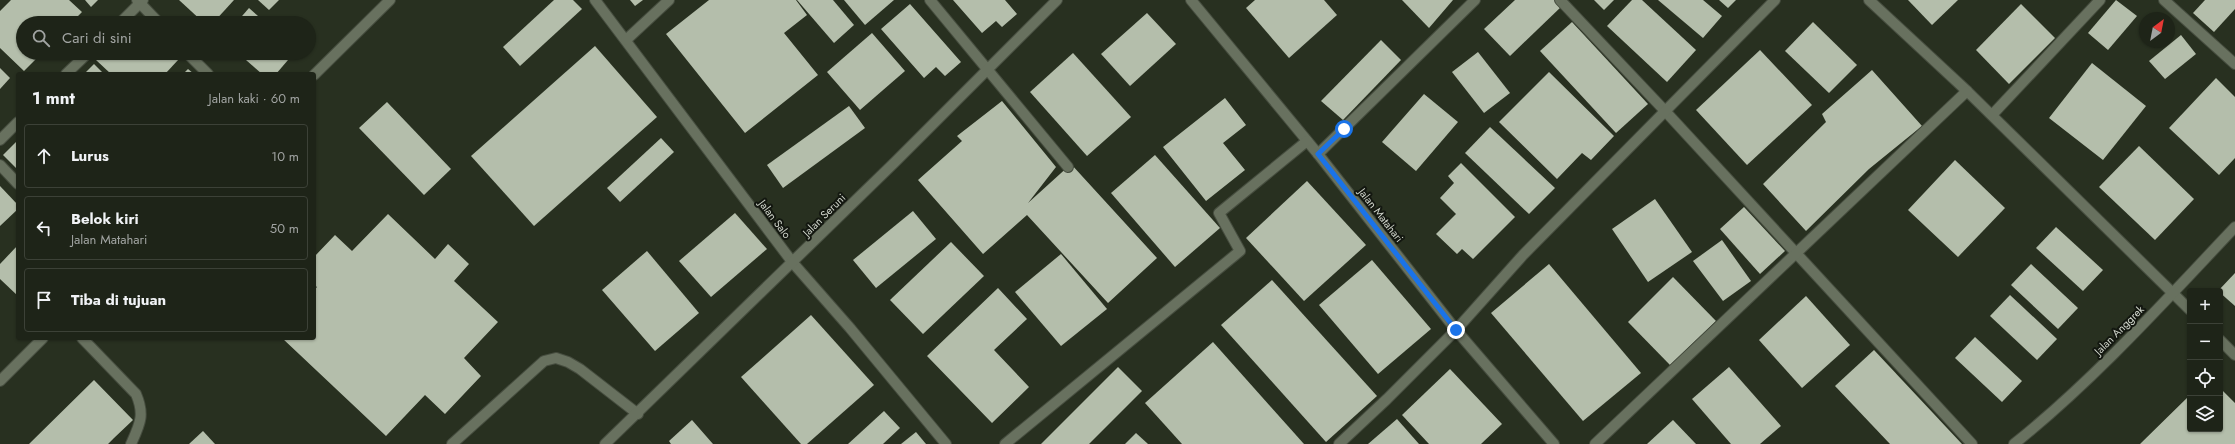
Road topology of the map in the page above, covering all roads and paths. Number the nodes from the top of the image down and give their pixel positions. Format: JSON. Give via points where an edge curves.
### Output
{"nodes":[{"id":1,"x":390,"y":0,"type":"edge"},
{"id":2,"x":595,"y":0,"type":"edge"},
{"id":3,"x":669,"y":0,"type":"edge"},
{"id":4,"x":930,"y":0,"type":"edge"},
{"id":5,"x":1057,"y":0,"type":"edge"},
{"id":6,"x":1191,"y":0,"type":"edge"},
{"id":7,"x":1475,"y":0,"type":"edge"},
{"id":8,"x":1560,"y":0,"type":"edge"},
{"id":9,"x":1775,"y":0,"type":"edge"},
{"id":10,"x":1869,"y":0,"type":"edge"},
{"id":11,"x":2100,"y":0,"type":"edge"},
{"id":12,"x":2164,"y":0,"type":"edge"},
{"id":13,"x":140,"y":1,"type":"edge"},
{"id":14,"x":126,"y":16,"type":"edge"},
{"id":15,"x":153,"y":16,"type":"edge"},
{"id":16,"x":626,"y":40,"type":"junction"},
{"id":17,"x":81,"y":60,"type":"edge"},
{"id":18,"x":194,"y":60,"type":"edge"},
{"id":19,"x":2235,"y":64,"type":"edge"},
{"id":20,"x":987,"y":68,"type":"junction"},
{"id":21,"x":68,"y":72,"type":"edge"},
{"id":22,"x":206,"y":72,"type":"edge"},
{"id":23,"x":316,"y":73,"type":"edge"},
{"id":24,"x":1967,"y":91,"type":"junction"},
{"id":25,"x":1666,"y":112,"type":"junction"},
{"id":26,"x":1992,"y":115,"type":"junction"},
{"id":27,"x":16,"y":124,"type":"edge"},
{"id":28,"x":0,"y":140,"type":"edge"},
{"id":29,"x":1307,"y":141,"type":"junction"},
{"id":30,"x":1318,"y":154,"type":"junction"},
{"id":31,"x":0,"y":165,"type":"edge"},
{"id":32,"x":1068,"y":167,"type":"dead end"},
{"id":33,"x":16,"y":182,"type":"edge"},
{"id":34,"x":2235,"y":227,"type":"edge"},
{"id":35,"x":1796,"y":253,"type":"junction"},
{"id":36,"x":793,"y":263,"type":"junction"},
{"id":37,"x":2173,"y":293,"type":"junction"},
{"id":38,"x":2187,"y":307,"type":"edge"},
{"id":39,"x":1456,"y":330,"type":"junction"},
{"id":40,"x":41,"y":340,"type":"edge"},
{"id":41,"x":84,"y":340,"type":"edge"},
{"id":42,"x":2223,"y":343,"type":"edge"},
{"id":43,"x":2235,"y":355,"type":"edge"},
{"id":44,"x":0,"y":381,"type":"edge"},
{"id":45,"x":638,"y":414,"type":"junction"},
{"id":46,"x":131,"y":444,"type":"edge"},
{"id":47,"x":452,"y":444,"type":"edge"},
{"id":48,"x":605,"y":444,"type":"edge"},
{"id":49,"x":946,"y":444,"type":"edge"},
{"id":50,"x":1006,"y":444,"type":"edge"},
{"id":51,"x":1339,"y":444,"type":"edge"},
{"id":52,"x":1554,"y":444,"type":"edge"},
{"id":53,"x":1594,"y":444,"type":"edge"},
{"id":54,"x":1972,"y":444,"type":"edge"},
{"id":55,"x":2014,"y":444,"type":"edge"}],
"edges":[{"from":1,"to":23,"type":"street"},
{"from":2,"to":16,"type":"street","name":"Jalan Salo"},
{"from":3,"to":16,"type":"street"},
{"from":4,"to":20,"type":"street"},
{"from":5,"to":20,"type":"street","name":"Jalan Seruni"},
{"from":6,"to":29,"type":"street","name":"Jalan Matahari"},
{"from":7,"to":30,"type":"street"},
{"from":8,"to":25,"type":"street"},
{"from":9,"to":25,"type":"street"},
{"from":10,"to":24,"type":"street"},
{"from":11,"to":26,"type":"street"},
{"from":12,"to":19,"type":"street"},
{"from":13,"to":14,"type":"street"},
{"from":13,"to":15,"type":"street"},
{"from":16,"to":36,"type":"street","name":"Jalan Salo"},
{"from":17,"to":21,"type":"street"},
{"from":18,"to":22,"type":"street"},
{"from":20,"to":32,"type":"street"},
{"from":20,"to":36,"type":"street","name":"Jalan Seruni"},
{"from":24,"to":26,"type":"street"},
{"from":24,"to":35,"type":"street"},
{"from":25,"to":35,"type":"street"},
{"from":25,"to":39,"type":"street","via":[[1523,255]]},
{"from":26,"to":37,"type":"street"},
{"from":27,"to":28,"type":"street"},
{"from":29,"to":30,"type":"street","name":"Jalan Matahari"},
{"from":29,"to":50,"type":"street","via":[[1219,213],[1240,251],[1130,339]]},
{"from":30,"to":39,"type":"street","name":"Jalan Matahari"},
{"from":31,"to":33,"type":"street"},
{"from":34,"to":37,"type":"street","name":"Jalan Anggrek"},
{"from":35,"to":53,"type":"street"},
{"from":35,"to":54,"type":"street"},
{"from":36,"to":45,"type":"street","name":"Jalan Seruni"},
{"from":36,"to":49,"type":"street","name":"Jalan Salo"},
{"from":37,"to":38,"type":"street"},
{"from":37,"to":55,"type":"street","name":"Jalan Anggrek","via":[[2056,408]]},
{"from":39,"to":51,"type":"street"},
{"from":39,"to":52,"type":"street","name":"Jalan Matahari"},
{"from":40,"to":44,"type":"street"},
{"from":41,"to":46,"type":"street","via":[[136,394],[142,421]]},
{"from":42,"to":43,"type":"street"},
{"from":45,"to":47,"type":"street","via":[[580,369],[556,358],[544,361]]},
{"from":45,"to":48,"type":"street","name":"Jalan Seruni"}]}
